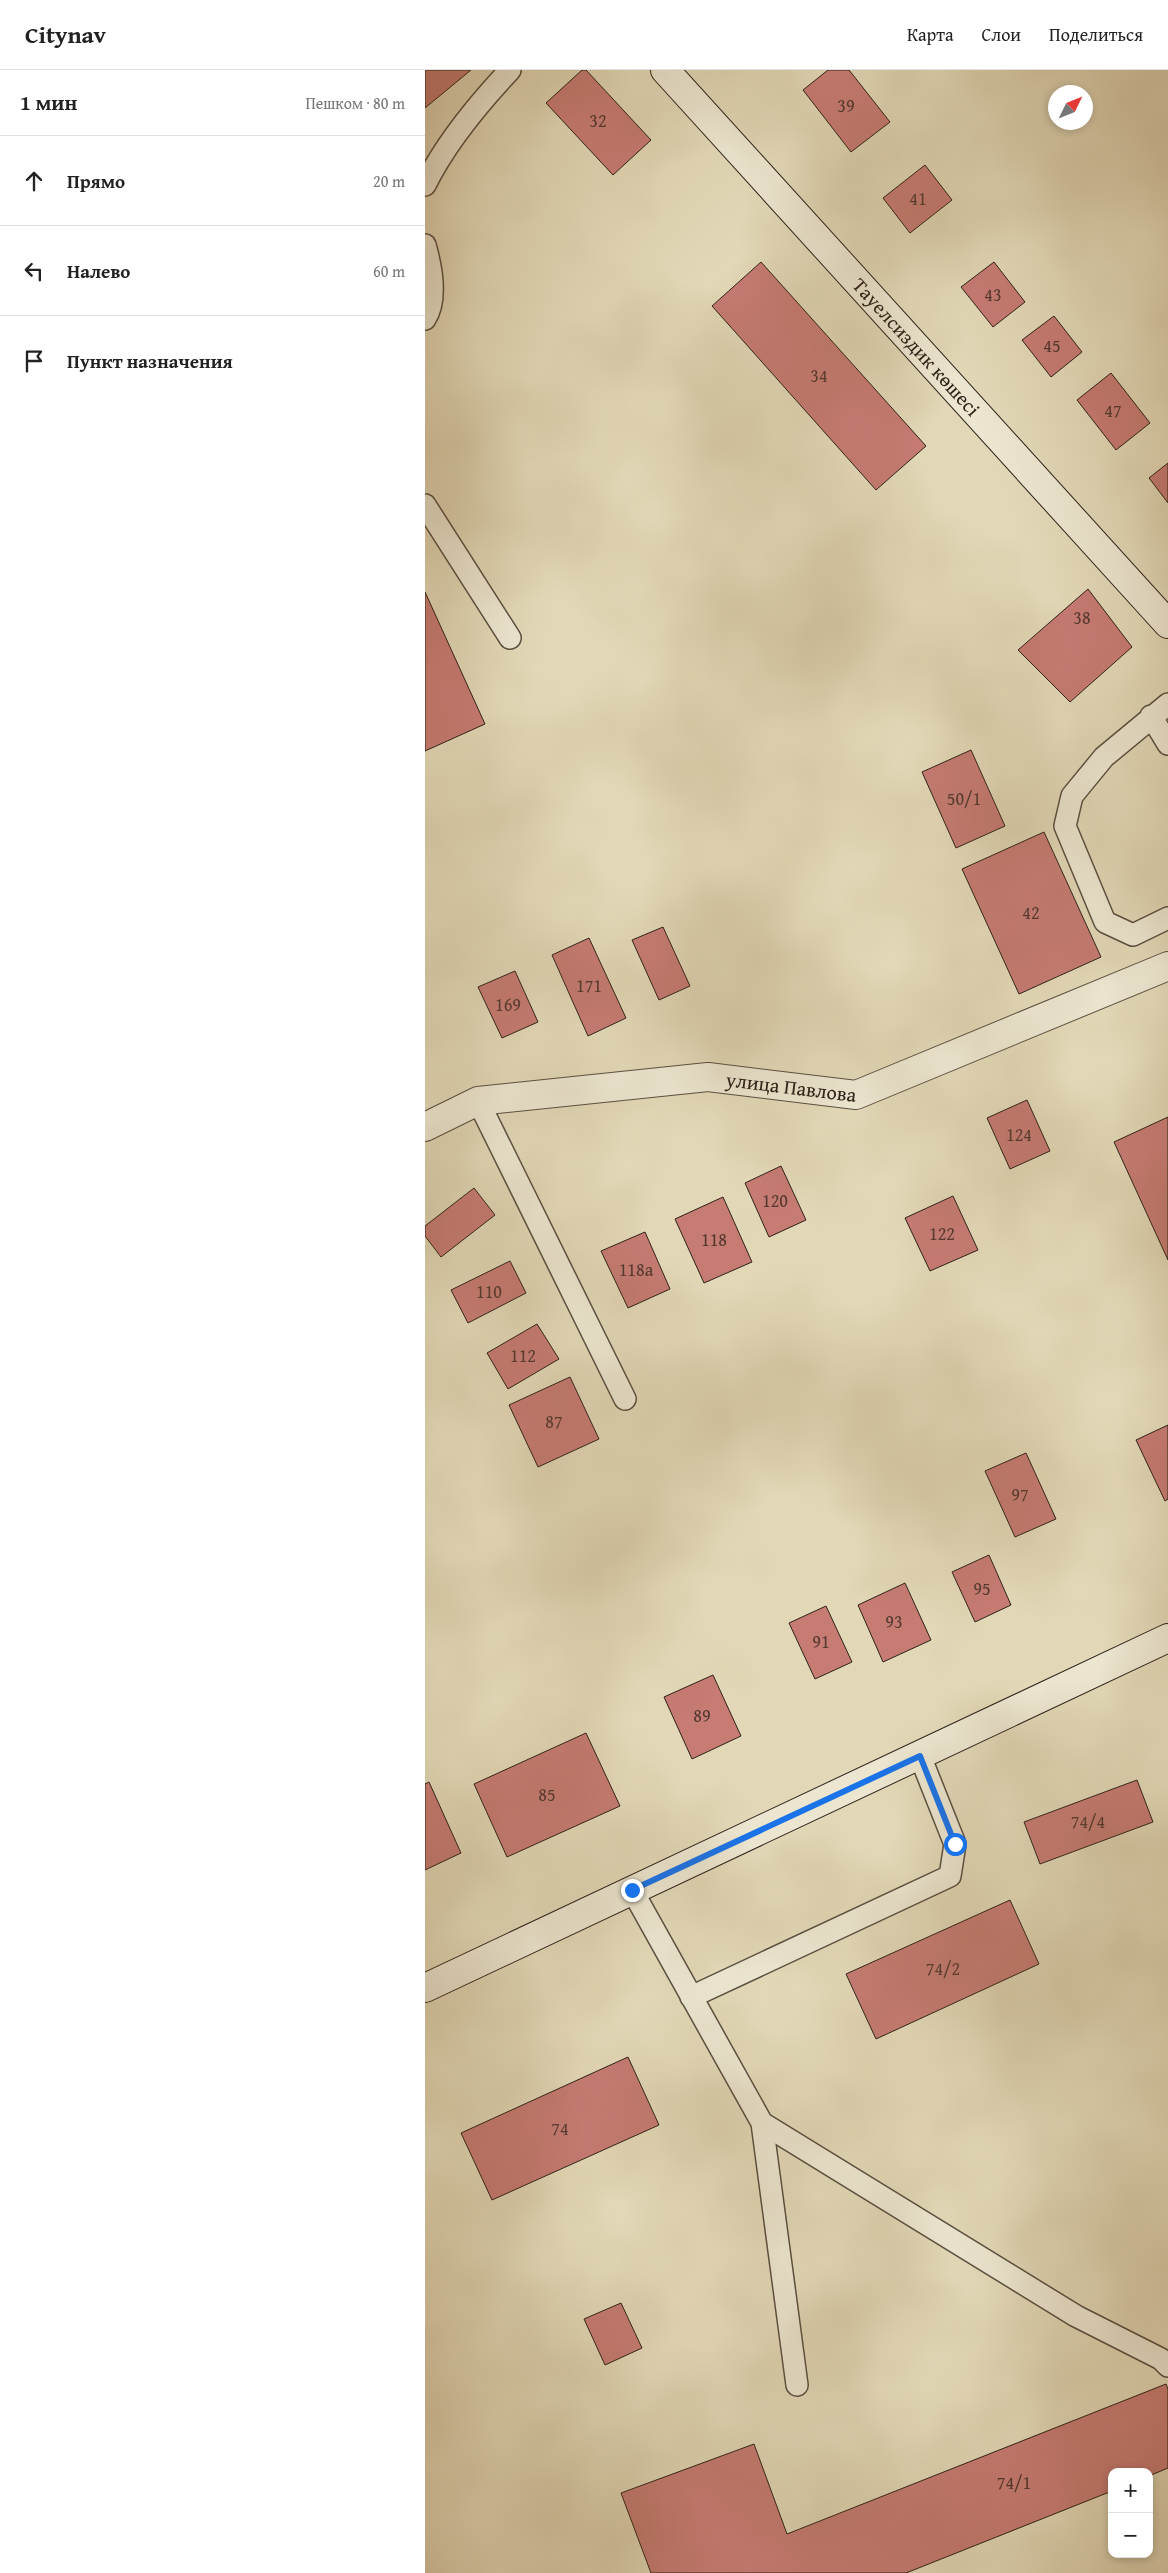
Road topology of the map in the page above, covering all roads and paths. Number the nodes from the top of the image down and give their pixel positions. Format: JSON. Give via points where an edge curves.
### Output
{"nodes":[{"id":1,"x":510,"y":70,"type":"edge"},
{"id":2,"x":665,"y":70,"type":"edge"},
{"id":3,"x":425,"y":185,"type":"edge"},
{"id":4,"x":425,"y":245,"type":"edge"},
{"id":5,"x":425,"y":318,"type":"edge"},
{"id":6,"x":425,"y":505,"type":"edge"},
{"id":7,"x":1168,"y":624,"type":"edge"},
{"id":8,"x":510,"y":638,"type":"dead end"},
{"id":9,"x":1160,"y":710,"type":"edge"},
{"id":10,"x":1168,"y":744,"type":"edge"},
{"id":11,"x":1168,"y":918,"type":"edge"},
{"id":12,"x":1168,"y":966,"type":"edge"},
{"id":13,"x":478,"y":1101,"type":"junction"},
{"id":14,"x":425,"y":1127,"type":"edge"},
{"id":15,"x":625,"y":1399,"type":"dead end"},
{"id":16,"x":1168,"y":1638,"type":"edge"},
{"id":17,"x":920,"y":1756,"type":"junction"},
{"id":18,"x":632,"y":1890,"type":"junction"},
{"id":19,"x":425,"y":1988,"type":"edge"},
{"id":20,"x":691,"y":1996,"type":"junction"},
{"id":21,"x":762,"y":2123,"type":"junction"},
{"id":22,"x":1168,"y":2366,"type":"edge"},
{"id":23,"x":797,"y":2385,"type":"dead end"}],
"edges":[{"from":1,"to":3,"type":"lane","via":[[481,101],[435,164]]},
{"from":2,"to":7,"type":"street","name":"Тауелсиздик көшесі"},
{"from":4,"to":5,"type":"lane","via":[[432,299]]},
{"from":6,"to":8,"type":"lane"},
{"from":9,"to":10,"type":"lane"},
{"from":9,"to":11,"type":"lane","via":[[1104,758],[1072,796],[1065,826],[1105,922],[1133,934]]},
{"from":12,"to":13,"type":"street","name":"улица Павлова","via":[[856,1095],[708,1077]]},
{"from":13,"to":14,"type":"street","name":"улица Павлова"},
{"from":13,"to":15,"type":"lane"},
{"from":16,"to":17,"type":"street"},
{"from":17,"to":18,"type":"street"},
{"from":17,"to":20,"type":"lane","via":[[955,1844],[950,1876]]},
{"from":18,"to":19,"type":"street"},
{"from":18,"to":20,"type":"lane"},
{"from":20,"to":21,"type":"lane"},
{"from":21,"to":22,"type":"lane","via":[[1076,2316],[1161,2359]]},
{"from":21,"to":23,"type":"lane"}]}
